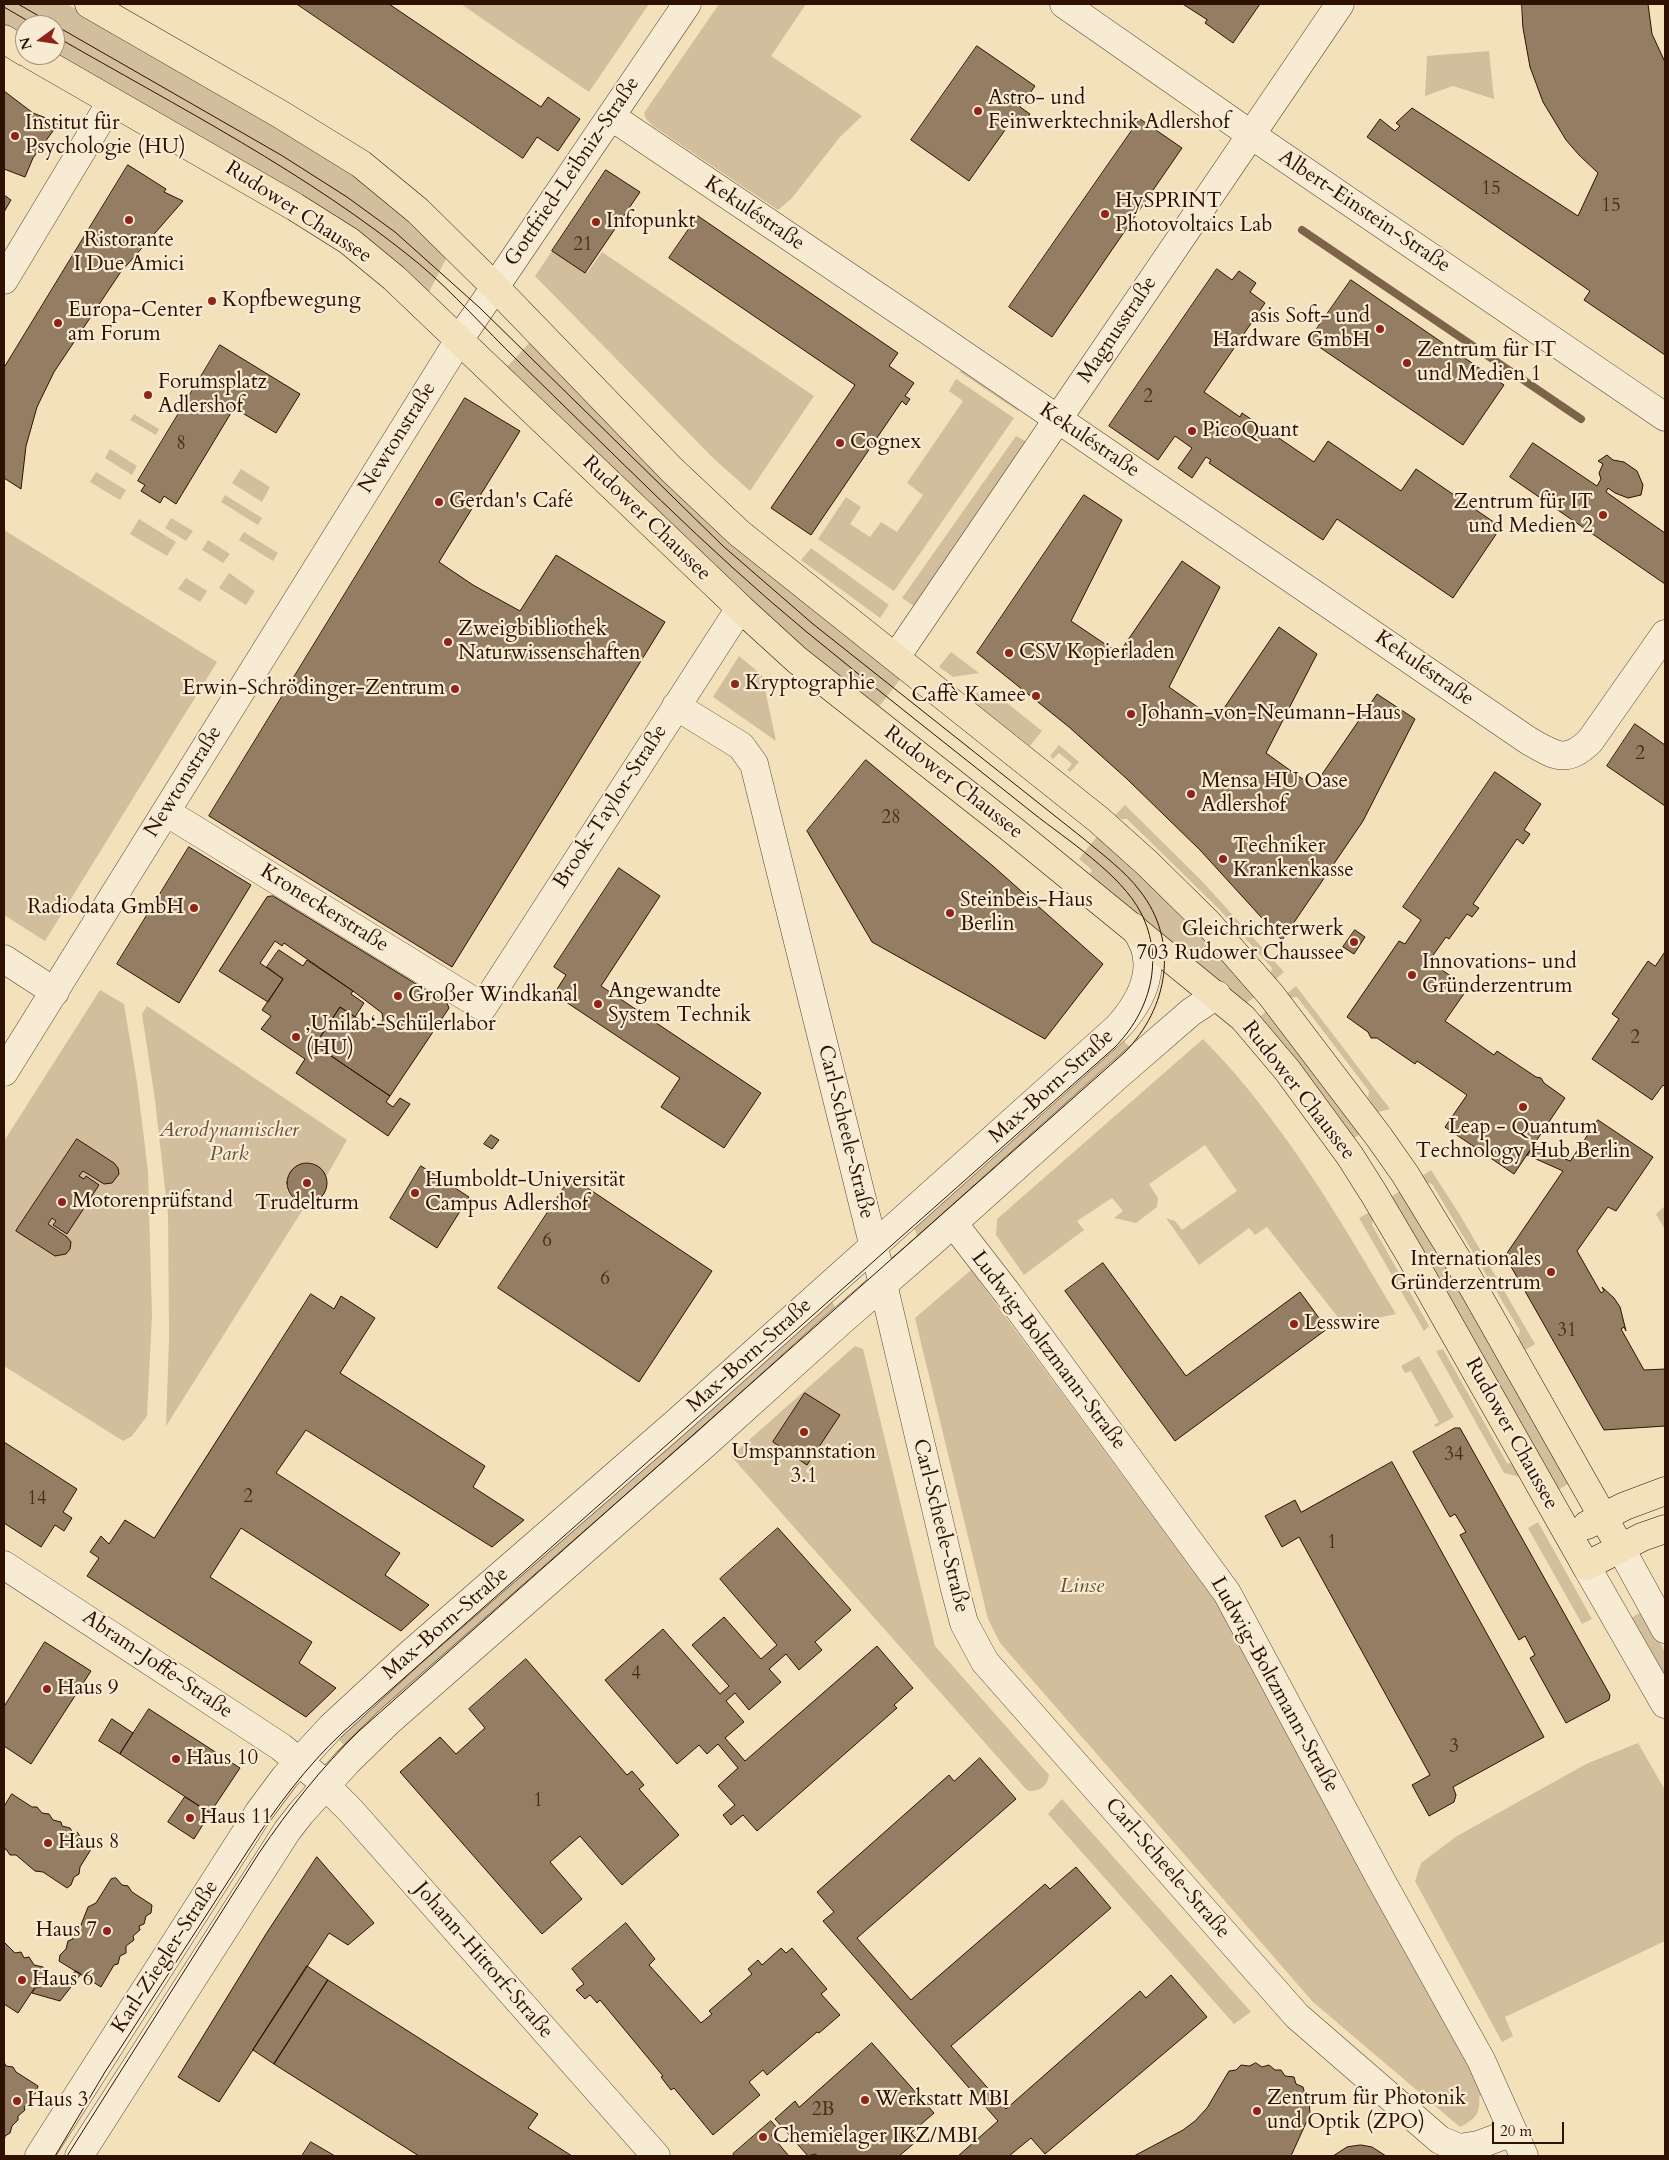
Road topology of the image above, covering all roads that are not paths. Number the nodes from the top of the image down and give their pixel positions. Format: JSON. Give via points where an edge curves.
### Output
{"nodes":[{"id":1,"x":687,"y":4,"type":"edge"},
{"id":2,"x":1064,"y":4,"type":"edge"},
{"id":3,"x":1340,"y":4,"type":"edge"},
{"id":4,"x":106,"y":8,"type":"edge"},
{"id":5,"x":4,"y":39,"type":"edge"},
{"id":6,"x":15,"y":46,"type":"edge"},
{"id":7,"x":48,"y":65,"type":"edge"},
{"id":8,"x":111,"y":102,"type":"junction"},
{"id":9,"x":612,"y":117,"type":"junction"},
{"id":10,"x":1250,"y":134,"type":"junction"},
{"id":11,"x":4,"y":280,"type":"edge"},
{"id":12,"x":494,"y":286,"type":"junction"},
{"id":13,"x":459,"y":340,"type":"junction"},
{"id":14,"x":1665,"y":417,"type":"edge"},
{"id":15,"x":1057,"y":420,"type":"junction"},
{"id":16,"x":740,"y":608,"type":"junction"},
{"id":17,"x":1665,"y":634,"type":"edge"},
{"id":18,"x":896,"y":657,"type":"junction"},
{"id":19,"x":676,"y":706,"type":"junction"},
{"id":20,"x":166,"y":812,"type":"junction"},
{"id":21,"x":1133,"y":927,"type":"junction"},
{"id":22,"x":4,"y":959,"type":"edge"},
{"id":23,"x":55,"y":992,"type":"junction"},
{"id":24,"x":1217,"y":995,"type":"junction"},
{"id":25,"x":483,"y":1007,"type":"joint"},
{"id":26,"x":4,"y":1072,"type":"edge"},
{"id":27,"x":953,"y":1223,"type":"junction"},
{"id":28,"x":872,"y":1247,"type":"junction"},
{"id":29,"x":883,"y":1284,"type":"junction"},
{"id":30,"x":1665,"y":1490,"type":"edge"},
{"id":31,"x":1603,"y":1516,"type":"junction"},
{"id":32,"x":1665,"y":1528,"type":"edge"},
{"id":33,"x":1569,"y":1535,"type":"junction"},
{"id":34,"x":1620,"y":1548,"type":"junction"},
{"id":35,"x":4,"y":1565,"type":"edge"},
{"id":36,"x":1586,"y":1566,"type":"junction"},
{"id":37,"x":1665,"y":1629,"type":"edge"},
{"id":38,"x":1665,"y":1704,"type":"edge"},
{"id":39,"x":311,"y":1772,"type":"junction"},
{"id":40,"x":1519,"y":2144,"type":"edge"},
{"id":41,"x":39,"y":2156,"type":"edge"},
{"id":42,"x":79,"y":2156,"type":"edge"},
{"id":43,"x":656,"y":2156,"type":"edge"}],
"edges":[{"from":1,"to":9,"type":"street","name":"Gottfried-Leibniz-Straße"},
{"from":2,"to":10,"type":"street","name":"Albert-Einstein-Straße"},
{"from":3,"to":10,"type":"street","name":"Magnusstraße"},
{"from":4,"to":12,"type":"main road","name":"Rudower Chaussee","via":[[361,164],[418,210]]},
{"from":5,"to":6,"type":"main road"},
{"from":7,"to":8,"type":"main road","name":"Rudower Chaussee"},
{"from":8,"to":11,"type":"street"},
{"from":8,"to":13,"type":"main road","name":"Rudower Chaussee","via":[[230,168],[348,241],[394,278]]},
{"from":9,"to":12,"type":"street","name":"Gottfried-Leibniz-Straße"},
{"from":9,"to":15,"type":"street","name":"Kekuléstraße"},
{"from":10,"to":14,"type":"street","name":"Albert-Einstein-Straße"},
{"from":10,"to":15,"type":"street","name":"Magnusstraße"},
{"from":12,"to":13,"type":"street","name":"Gottfried-Leibniz-Straße"},
{"from":12,"to":18,"type":"main road","name":"Rudower Chaussee","via":[[672,470],[740,533]]},
{"from":13,"to":16,"type":"main road","name":"Rudower Chaussee"},
{"from":13,"to":20,"type":"street","name":"Newtonstraße"},
{"from":15,"to":17,"type":"street","name":"Kekuléstraße","via":[[1529,742],[1554,755],[1570,756],[1590,742]]},
{"from":15,"to":18,"type":"street","name":"Magnusstraße"},
{"from":16,"to":19,"type":"street","name":"Brook-Taylor-Straße"},
{"from":16,"to":21,"type":"main road","name":"Rudower Chaussee","via":[[797,660]]},
{"from":18,"to":31,"type":"main road","name":"Rudower Chaussee","via":[[1036,768],[1140,857],[1208,923],[1271,995],[1405,1174],[1460,1264]]},
{"from":19,"to":25,"type":"street","name":"Brook-Taylor-Straße"},
{"from":19,"to":28,"type":"street","name":"Carl-Scheele-Straße","via":[[741,746],[754,764]]},
{"from":20,"to":23,"type":"street","name":"Newtonstraße"},
{"from":20,"to":25,"type":"street","name":"Kroneckerstraße"},
{"from":21,"to":24,"type":"main road","name":"Rudower Chaussee"},
{"from":21,"to":28,"type":"street","name":"Max-Born-Straße","via":[[1142,940],[1147,962],[1141,996],[1129,1015]]},
{"from":22,"to":23,"type":"street"},
{"from":23,"to":26,"type":"street","name":"Newtonstraße"},
{"from":24,"to":27,"type":"street","name":"Max-Born-Straße","via":[[1176,1025]]},
{"from":24,"to":33,"type":"main road","name":"Rudower Chaussee","via":[[1243,1018],[1287,1070],[1350,1156],[1410,1254]]},
{"from":27,"to":29,"type":"street","name":"Max-Born-Straße"},
{"from":27,"to":40,"type":"street","name":"Ludwig-Boltzmann-Straße","via":[[1227,1594],[1481,2060]]},
{"from":28,"to":29,"type":"street","name":"Carl-Scheele-Straße"},
{"from":28,"to":39,"type":"street","name":"Max-Born-Straße","via":[[336,1722]]},
{"from":29,"to":39,"type":"street","name":"Max-Born-Straße","via":[[388,1721]]},
{"from":29,"to":40,"type":"street","name":"Carl-Scheele-Straße","via":[[964,1623],[985,1662],[1297,2016],[1440,2140],[1460,2148]]},
{"from":30,"to":31,"type":"main road"},
{"from":31,"to":33,"type":"main road"},
{"from":31,"to":34,"type":"main road","name":"Rudower Chaussee"},
{"from":32,"to":34,"type":"main road"},
{"from":33,"to":36,"type":"main road","name":"Rudower Chaussee"},
{"from":34,"to":36,"type":"main road"},
{"from":34,"to":37,"type":"street","name":"Rudower Chaussee"},
{"from":35,"to":39,"type":"street","name":"Abram-Joffe-Straße","via":[[280,1747]]},
{"from":36,"to":38,"type":"street","name":"Rudower Chaussee"},
{"from":39,"to":41,"type":"street","name":"Karl-Ziegler-Straße","via":[[259,1812]]},
{"from":39,"to":42,"type":"street","name":"Karl-Ziegler-Straße","via":[[287,1832]]},
{"from":39,"to":43,"type":"street","name":"Johann-Hittorf-Straße"}]}
